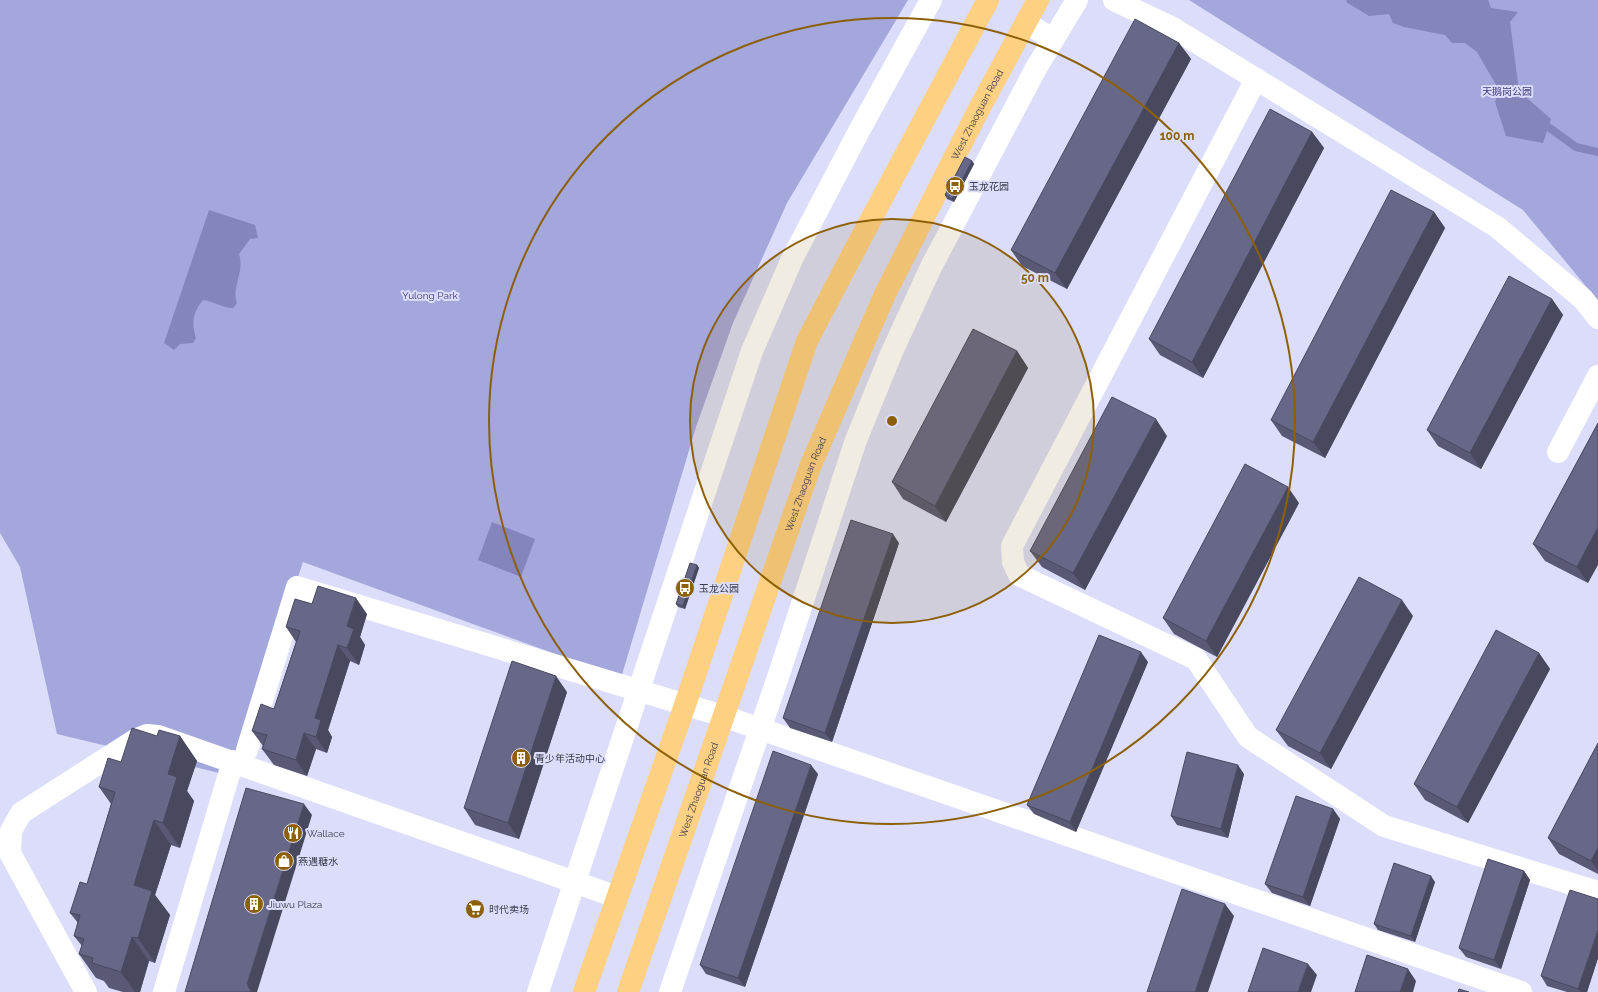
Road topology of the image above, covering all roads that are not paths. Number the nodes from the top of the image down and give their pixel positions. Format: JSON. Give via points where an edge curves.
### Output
{"nodes":[{"id":1,"x":931,"y":0,"type":"edge"},
{"id":2,"x":988,"y":0,"type":"edge"},
{"id":3,"x":1038,"y":0,"type":"edge"},
{"id":4,"x":1077,"y":0,"type":"edge"},
{"id":5,"x":1114,"y":0,"type":"edge"},
{"id":6,"x":1026,"y":23,"type":"junction"},
{"id":7,"x":1053,"y":39,"type":"junction"},
{"id":8,"x":1256,"y":79,"type":"junction"},
{"id":9,"x":1598,"y":318,"type":"edge"},
{"id":10,"x":1598,"y":376,"type":"edge"},
{"id":11,"x":1558,"y":452,"type":"dead end"},
{"id":12,"x":639,"y":690,"type":"junction"},
{"id":13,"x":685,"y":704,"type":"junction"},
{"id":14,"x":723,"y":716,"type":"junction"},
{"id":15,"x":760,"y":729,"type":"junction"},
{"id":16,"x":240,"y":756,"type":"junction"},
{"id":17,"x":575,"y":882,"type":"junction"},
{"id":18,"x":1598,"y":892,"type":"edge"},
{"id":19,"x":617,"y":897,"type":"junction"},
{"id":20,"x":86,"y":992,"type":"edge"},
{"id":21,"x":164,"y":992,"type":"edge"},
{"id":22,"x":538,"y":992,"type":"edge"},
{"id":23,"x":584,"y":992,"type":"edge"},
{"id":24,"x":628,"y":992,"type":"edge"},
{"id":25,"x":670,"y":992,"type":"edge"},
{"id":26,"x":1521,"y":992,"type":"edge"}],
"edges":[{"from":1,"to":12,"type":"street","via":[[792,259],[755,344]]},
{"from":2,"to":13,"type":"main road","via":[[808,342]]},
{"from":3,"to":6,"type":"main road","name":"West Zhaoguan Road"},
{"from":4,"to":7,"type":"street"},
{"from":5,"to":8,"type":"street","via":[[1173,28]]},
{"from":6,"to":7,"type":"street"},
{"from":6,"to":14,"type":"main road","name":"West Zhaoguan Road","via":[[978,111],[882,301],[810,467]]},
{"from":7,"to":15,"type":"street","via":[[931,267],[892,354],[856,440]]},
{"from":8,"to":9,"type":"street","via":[[1497,227],[1583,300]]},
{"from":8,"to":18,"type":"street","via":[[1012,546],[1013,562],[1019,575],[1196,659],[1248,737],[1384,826]]},
{"from":10,"to":11,"type":"street"},
{"from":12,"to":13,"type":"street"},
{"from":12,"to":16,"type":"street","via":[[297,587]]},
{"from":12,"to":17,"type":"street"},
{"from":13,"to":14,"type":"street"},
{"from":13,"to":19,"type":"main road"},
{"from":14,"to":15,"type":"street"},
{"from":14,"to":24,"type":"main road","name":"West Zhaoguan Road"},
{"from":15,"to":25,"type":"street"},
{"from":15,"to":26,"type":"street"},
{"from":16,"to":17,"type":"street"},
{"from":16,"to":20,"type":"street","via":[[147,735],[135,740],[21,813],[11,831],[10,854]]},
{"from":16,"to":21,"type":"street"},
{"from":17,"to":19,"type":"street"},
{"from":17,"to":22,"type":"street"},
{"from":19,"to":23,"type":"main road"}]}
